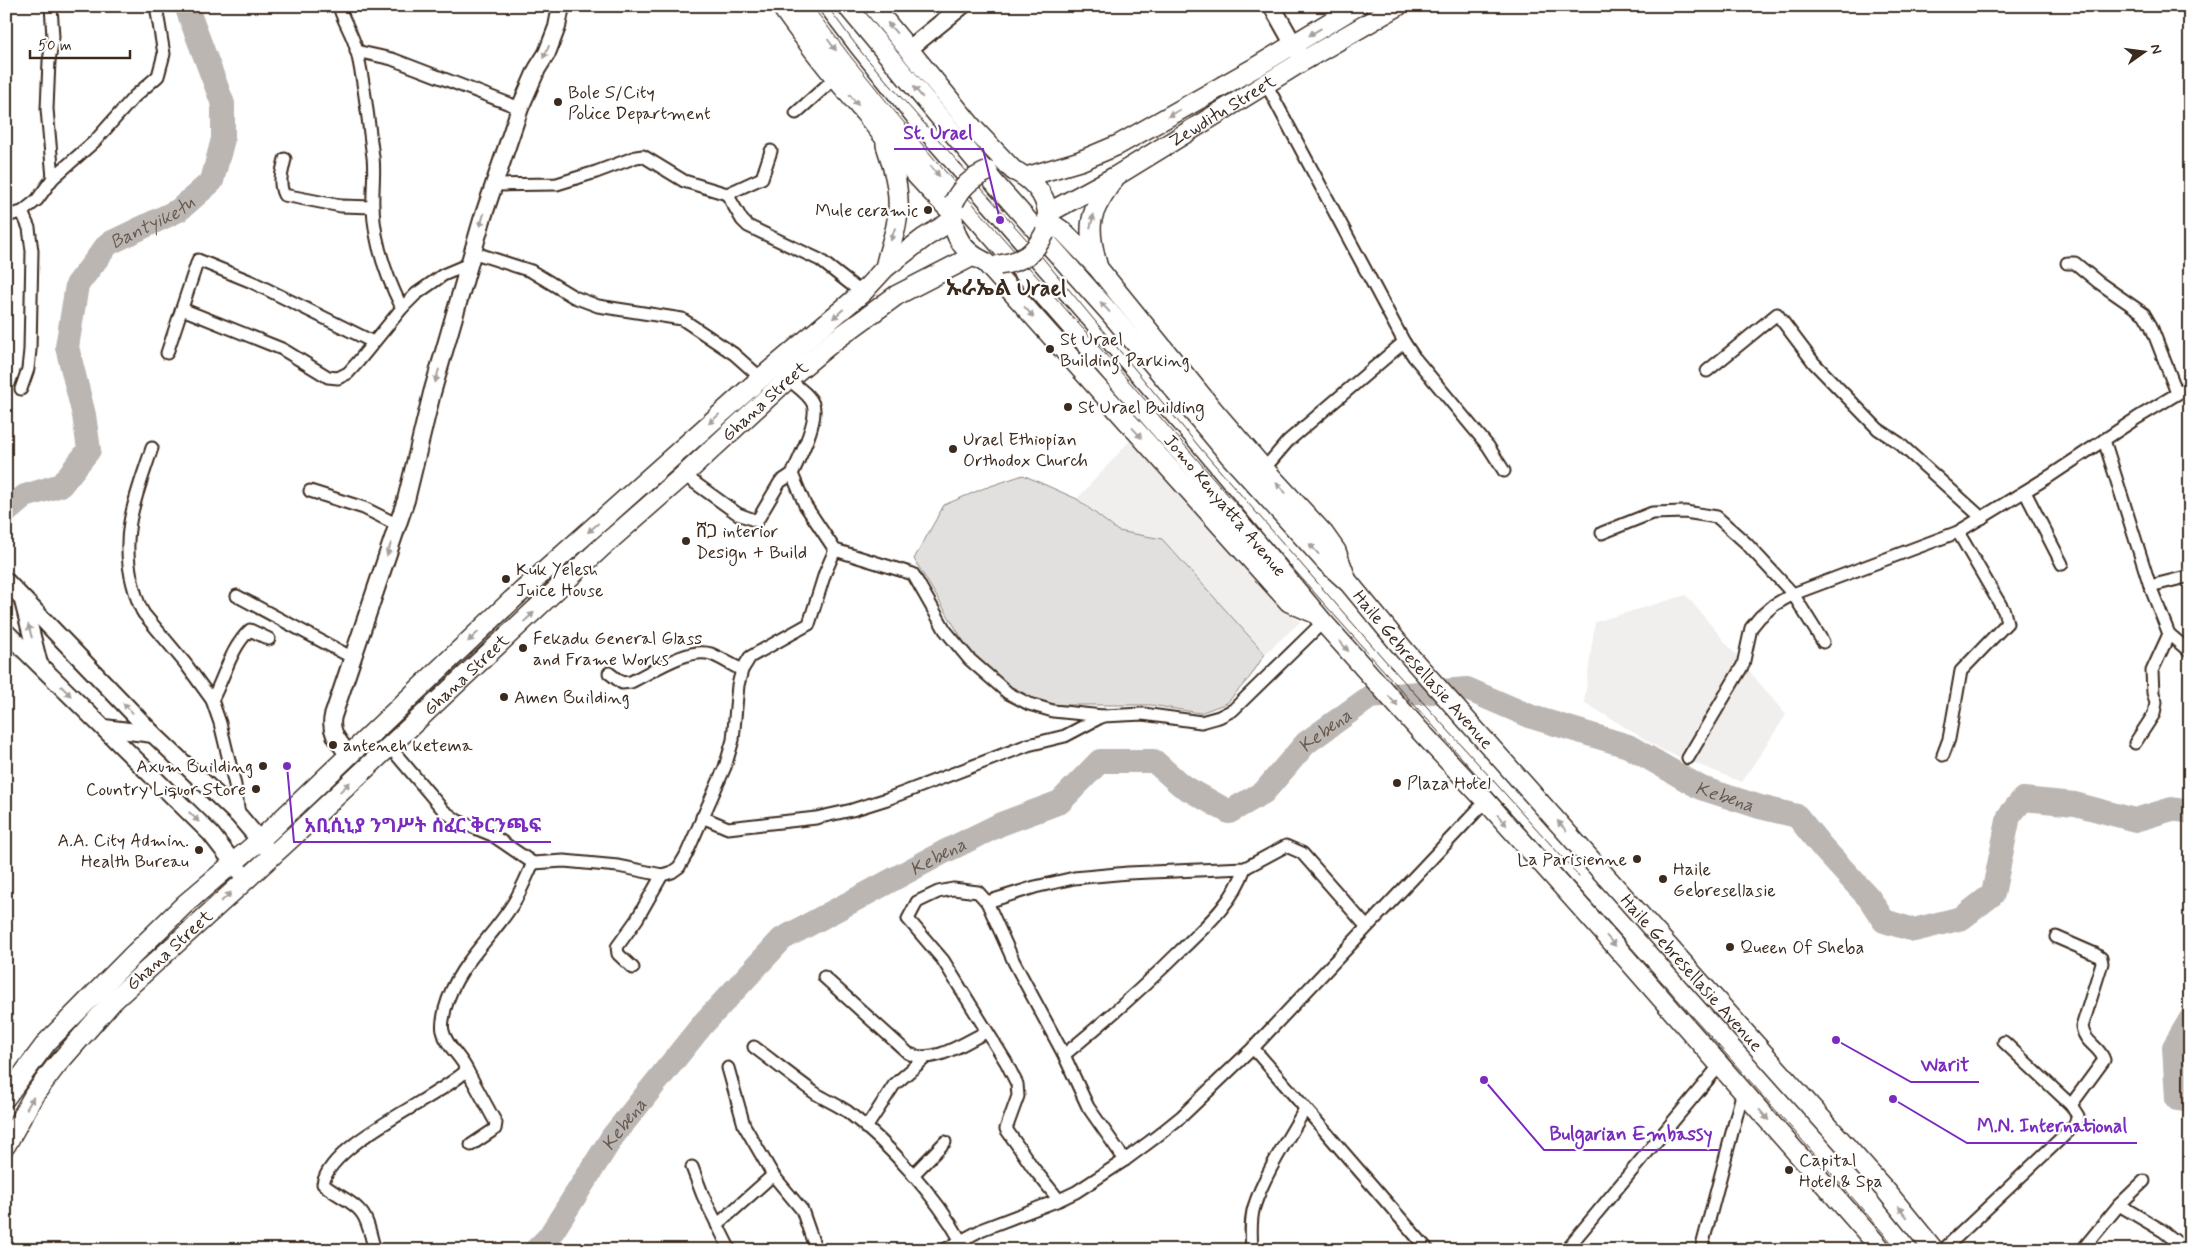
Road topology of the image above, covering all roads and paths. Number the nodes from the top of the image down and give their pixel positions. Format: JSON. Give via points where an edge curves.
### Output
{"nodes":[{"id":1,"x":50,"y":6,"type":"edge"},
{"id":2,"x":156,"y":6,"type":"edge"},
{"id":3,"x":339,"y":6,"type":"edge"},
{"id":4,"x":561,"y":6,"type":"edge"},
{"id":5,"x":781,"y":6,"type":"edge"},
{"id":6,"x":803,"y":6,"type":"edge"},
{"id":7,"x":847,"y":6,"type":"edge"},
{"id":8,"x":873,"y":6,"type":"edge"},
{"id":9,"x":962,"y":6,"type":"edge"},
{"id":10,"x":1272,"y":6,"type":"edge"},
{"id":11,"x":1357,"y":6,"type":"edge"},
{"id":12,"x":1398,"y":6,"type":"edge"},
{"id":13,"x":1293,"y":45,"type":"junction"},
{"id":14,"x":909,"y":49,"type":"junction"},
{"id":15,"x":356,"y":51,"type":"junction"},
{"id":16,"x":1303,"y":62,"type":"junction"},
{"id":17,"x":1256,"y":67,"type":"junction"},
{"id":18,"x":835,"y":78,"type":"junction"},
{"id":19,"x":1266,"y":84,"type":"junction"},
{"id":20,"x":520,"y":108,"type":"junction"},
{"id":21,"x":796,"y":113,"type":"dead end"},
{"id":22,"x":883,"y":136,"type":"junction"},
{"id":23,"x":771,"y":151,"type":"dead end"},
{"id":24,"x":285,"y":159,"type":"dead end"},
{"id":25,"x":1020,"y":174,"type":"junction"},
{"id":26,"x":1116,"y":176,"type":"junction"},
{"id":27,"x":53,"y":178,"type":"junction"},
{"id":28,"x":494,"y":185,"type":"junction"},
{"id":29,"x":727,"y":194,"type":"junction"},
{"id":30,"x":373,"y":207,"type":"junction"},
{"id":31,"x":22,"y":212,"type":"junction"},
{"id":32,"x":953,"y":212,"type":"junction"},
{"id":33,"x":6,"y":216,"type":"edge"},
{"id":34,"x":1047,"y":222,"type":"junction"},
{"id":35,"x":471,"y":258,"type":"junction"},
{"id":36,"x":986,"y":261,"type":"junction"},
{"id":37,"x":2067,"y":263,"type":"dead end"},
{"id":38,"x":885,"y":268,"type":"junction"},
{"id":39,"x":1098,"y":268,"type":"junction"},
{"id":40,"x":862,"y":293,"type":"junction"},
{"id":41,"x":402,"y":308,"type":"junction"},
{"id":42,"x":182,"y":309,"type":"junction"},
{"id":43,"x":373,"y":342,"type":"junction"},
{"id":44,"x":1404,"y":342,"type":"junction"},
{"id":45,"x":167,"y":353,"type":"dead end"},
{"id":46,"x":1707,"y":371,"type":"dead end"},
{"id":47,"x":761,"y":378,"type":"junction"},
{"id":48,"x":788,"y":379,"type":"junction"},
{"id":49,"x":2190,"y":386,"type":"edge"},
{"id":50,"x":20,"y":389,"type":"dead end"},
{"id":51,"x":2177,"y":393,"type":"junction"},
{"id":52,"x":2104,"y":440,"type":"junction"},
{"id":53,"x":152,"y":448,"type":"dead end"},
{"id":54,"x":1264,"y":470,"type":"junction"},
{"id":55,"x":1504,"y":471,"type":"dead end"},
{"id":56,"x":792,"y":474,"type":"junction"},
{"id":57,"x":684,"y":475,"type":"junction"},
{"id":58,"x":310,"y":492,"type":"dead end"},
{"id":59,"x":2025,"y":492,"type":"junction"},
{"id":60,"x":1982,"y":518,"type":"junction"},
{"id":61,"x":398,"y":525,"type":"junction"},
{"id":62,"x":1958,"y":532,"type":"junction"},
{"id":63,"x":1602,"y":533,"type":"dead end"},
{"id":64,"x":835,"y":550,"type":"junction"},
{"id":65,"x":2062,"y":564,"type":"dead end"},
{"id":66,"x":2190,"y":576,"type":"edge"},
{"id":67,"x":6,"y":582,"type":"edge"},
{"id":68,"x":1349,"y":584,"type":"junction"},
{"id":69,"x":2150,"y":586,"type":"junction"},
{"id":70,"x":1793,"y":594,"type":"junction"},
{"id":71,"x":237,"y":596,"type":"dead end"},
{"id":72,"x":22,"y":598,"type":"junction"},
{"id":73,"x":1320,"y":618,"type":"junction"},
{"id":74,"x":6,"y":632,"type":"edge"},
{"id":75,"x":2169,"y":634,"type":"junction"},
{"id":76,"x":269,"y":638,"type":"dead end"},
{"id":77,"x":1823,"y":642,"type":"dead end"},
{"id":78,"x":2190,"y":652,"type":"edge"},
{"id":79,"x":353,"y":658,"type":"junction"},
{"id":80,"x":39,"y":664,"type":"junction"},
{"id":81,"x":742,"y":670,"type":"junction"},
{"id":82,"x":609,"y":673,"type":"dead end"},
{"id":83,"x":212,"y":700,"type":"junction"},
{"id":84,"x":1103,"y":716,"type":"junction"},
{"id":85,"x":104,"y":728,"type":"junction"},
{"id":86,"x":153,"y":734,"type":"junction"},
{"id":87,"x":2134,"y":743,"type":"dead end"},
{"id":88,"x":389,"y":746,"type":"junction"},
{"id":89,"x":348,"y":754,"type":"junction"},
{"id":90,"x":1943,"y":755,"type":"dead end"},
{"id":91,"x":1688,"y":758,"type":"dead end"},
{"id":92,"x":1486,"y":801,"type":"junction"},
{"id":93,"x":239,"y":816,"type":"junction"},
{"id":94,"x":702,"y":817,"type":"junction"},
{"id":95,"x":260,"y":840,"type":"junction"},
{"id":96,"x":272,"y":855,"type":"junction"},
{"id":97,"x":234,"y":862,"type":"junction"},
{"id":98,"x":533,"y":863,"type":"junction"},
{"id":99,"x":1245,"y":868,"type":"junction"},
{"id":100,"x":662,"y":874,"type":"junction"},
{"id":101,"x":246,"y":879,"type":"junction"},
{"id":102,"x":987,"y":902,"type":"junction"},
{"id":103,"x":185,"y":904,"type":"junction"},
{"id":104,"x":201,"y":921,"type":"junction"},
{"id":105,"x":1366,"y":926,"type":"junction"},
{"id":106,"x":2056,"y":937,"type":"dead end"},
{"id":107,"x":633,"y":968,"type":"dead end"},
{"id":108,"x":824,"y":977,"type":"dead end"},
{"id":109,"x":986,"y":1032,"type":"junction"},
{"id":110,"x":2004,"y":1042,"type":"dead end"},
{"id":111,"x":754,"y":1046,"type":"dead end"},
{"id":112,"x":1253,"y":1048,"type":"junction"},
{"id":113,"x":1064,"y":1055,"type":"junction"},
{"id":114,"x":925,"y":1058,"type":"junction"},
{"id":115,"x":1720,"y":1065,"type":"junction"},
{"id":116,"x":728,"y":1068,"type":"dead end"},
{"id":117,"x":467,"y":1070,"type":"junction"},
{"id":118,"x":8,"y":1090,"type":"edge"},
{"id":119,"x":1743,"y":1091,"type":"junction"},
{"id":120,"x":2071,"y":1104,"type":"junction"},
{"id":121,"x":1304,"y":1109,"type":"junction"},
{"id":122,"x":866,"y":1128,"type":"junction"},
{"id":123,"x":945,"y":1142,"type":"dead end"},
{"id":124,"x":6,"y":1145,"type":"edge"},
{"id":125,"x":470,"y":1145,"type":"dead end"},
{"id":126,"x":1125,"y":1160,"type":"junction"},
{"id":127,"x":692,"y":1167,"type":"dead end"},
{"id":128,"x":773,"y":1175,"type":"junction"},
{"id":129,"x":913,"y":1175,"type":"junction"},
{"id":130,"x":2144,"y":1180,"type":"dead end"},
{"id":131,"x":1059,"y":1200,"type":"junction"},
{"id":132,"x":2119,"y":1205,"type":"junction"},
{"id":133,"x":717,"y":1225,"type":"junction"},
{"id":134,"x":961,"y":1241,"type":"junction"},
{"id":135,"x":2186,"y":1246,"type":"edge"},
{"id":136,"x":375,"y":1250,"type":"edge"},
{"id":137,"x":730,"y":1250,"type":"edge"},
{"id":138,"x":816,"y":1250,"type":"edge"},
{"id":139,"x":944,"y":1250,"type":"edge"},
{"id":140,"x":1252,"y":1250,"type":"edge"},
{"id":141,"x":1428,"y":1250,"type":"edge"},
{"id":142,"x":1566,"y":1250,"type":"edge"},
{"id":143,"x":1701,"y":1250,"type":"edge"},
{"id":144,"x":1882,"y":1250,"type":"edge"},
{"id":145,"x":1934,"y":1250,"type":"edge"},
{"id":146,"x":1943,"y":1250,"type":"edge"},
{"id":147,"x":2082,"y":1250,"type":"edge"}],
"edges":[{"from":1,"to":27,"type":"street","via":[[53,36],[47,109]]},
{"from":2,"to":27,"type":"street","via":[[164,54],[158,76],[134,97],[95,141]]},
{"from":3,"to":15,"type":"street"},
{"from":4,"to":20,"type":"main road","one_way":true,"via":[[547,53]]},
{"from":5,"to":18,"type":"main road"},
{"from":6,"to":73,"type":"main road","name":"Jomo Kenyatta Avenue","one_way":true,"via":[[910,142]]},
{"from":68,"to":7,"type":"main road","name":"Haile Gebresellasie Avenue","one_way":true,"via":[[1229,455]]},
{"from":14,"to":8,"type":"main road","one_way":true},
{"from":9,"to":14,"type":"main road"},
{"from":10,"to":13,"type":"main road"},
{"from":11,"to":13,"type":"main road","name":"Zewditu Street","one_way":true},
{"from":12,"to":16,"type":"main road","name":"Zewditu Street"},
{"from":13,"to":16,"type":"main road"},
{"from":13,"to":17,"type":"main road","name":"Zewditu Street"},
{"from":14,"to":25,"type":"main road","via":[[973,128]]},
{"from":15,"to":20,"type":"street","via":[[392,59]]},
{"from":15,"to":30,"type":"street","via":[[373,160]]},
{"from":16,"to":19,"type":"main road","name":"Zewditu Street"},
{"from":17,"to":19,"type":"street"},
{"from":17,"to":25,"type":"main road","name":"Zewditu Street","one_way":true,"via":[[1102,152],[1080,161]]},
{"from":18,"to":21,"type":"street"},
{"from":18,"to":22,"type":"main road","one_way":true},
{"from":19,"to":26,"type":"main road","name":"Zewditu Street"},
{"from":19,"to":44,"type":"street"},
{"from":20,"to":28,"type":"main road"},
{"from":22,"to":32,"type":"main road","via":[[933,194]]},
{"from":22,"to":38,"type":"main road","one_way":true,"via":[[896,175],[899,202]]},
{"from":23,"to":29,"type":"street","via":[[762,178]]},
{"from":24,"to":30,"type":"street","via":[[281,178],[284,195],[342,206]]},
{"from":25,"to":32,"type":"main road","bridge":true,"via":[[1000,169],[974,177],[960,189]]},
{"from":25,"to":34,"type":"main road","via":[[1037,186],[1044,199]]},
{"from":26,"to":34,"type":"main road","name":"Zewditu Street"},
{"from":39,"to":26,"type":"main road","one_way":true,"via":[[1090,238],[1090,223],[1102,196]]},
{"from":27,"to":31,"type":"street","via":[[37,200]]},
{"from":28,"to":29,"type":"street","via":[[557,184],[643,156],[684,181]]},
{"from":28,"to":35,"type":"main road","one_way":true},
{"from":29,"to":40,"type":"street","via":[[748,226],[820,260]]},
{"from":30,"to":41,"type":"street","via":[[376,235]]},
{"from":31,"to":33,"type":"street"},
{"from":31,"to":50,"type":"street","via":[[29,228],[32,251],[30,350],[28,369]]},
{"from":32,"to":36,"type":"main road","via":[[959,240]]},
{"from":32,"to":38,"type":"main road","name":"Ghana Street"},
{"from":34,"to":36,"type":"main road","bridge":true,"via":[[1037,247],[1026,257],[1013,263]]},
{"from":34,"to":39,"type":"main road","name":"Haile Gebresellasie Avenue","via":[[1064,232]]},
{"from":35,"to":41,"type":"street","via":[[416,294]]},
{"from":35,"to":47,"type":"street","via":[[531,272],[574,297],[598,306],[682,319],[734,354]]},
{"from":35,"to":61,"type":"main road","one_way":true},
{"from":36,"to":48,"type":"main road","name":"Ghana Street","via":[[897,295]]},
{"from":36,"to":73,"type":"main road","one_way":true,"via":[[1290,602]]},
{"from":37,"to":51,"type":"street","via":[[2076,263],[2144,314]]},
{"from":38,"to":40,"type":"main road","name":"Ghana Street"},
{"from":39,"to":54,"type":"main road","name":"Haile Gebresellasie Avenue"},
{"from":40,"to":47,"type":"main road","name":"Ghana Street","one_way":true},
{"from":41,"to":43,"type":"street"},
{"from":42,"to":43,"type":"street","via":[[282,349],[328,377],[338,378],[348,373]]},
{"from":42,"to":43,"type":"street","via":[[198,260],[252,282]]},
{"from":42,"to":45,"type":"street"},
{"from":44,"to":54,"type":"street","via":[[1288,441]]},
{"from":44,"to":55,"type":"street","via":[[1488,446]]},
{"from":46,"to":60,"type":"street","via":[[1778,314],[1814,363],[1878,429],[1899,443]]},
{"from":47,"to":89,"type":"main road","name":"Ghana Street","one_way":true,"via":[[542,572]]},
{"from":48,"to":56,"type":"street","via":[[810,398],[814,408],[808,435]]},
{"from":48,"to":57,"type":"main road","name":"Ghana Street"},
{"from":49,"to":51,"type":"street"},
{"from":51,"to":52,"type":"street"},
{"from":52,"to":59,"type":"street"},
{"from":52,"to":69,"type":"street"},
{"from":53,"to":83,"type":"street","via":[[132,509],[127,536],[131,576],[144,614]]},
{"from":68,"to":54,"type":"main road","name":"Haile Gebresellasie Avenue","one_way":true,"via":[[1336,551],[1324,534]]},
{"from":56,"to":57,"type":"street","via":[[780,482],[757,521],[738,514]]},
{"from":56,"to":64,"type":"street","via":[[805,505]]},
{"from":88,"to":57,"type":"main road","name":"Ghana Street","one_way":true},
{"from":58,"to":61,"type":"street","via":[[364,508]]},
{"from":59,"to":60,"type":"street"},
{"from":59,"to":65,"type":"street"},
{"from":60,"to":62,"type":"street"},
{"from":61,"to":79,"type":"main road","one_way":true},
{"from":62,"to":70,"type":"street"},
{"from":62,"to":90,"type":"street","via":[[2004,611],[2006,623],[1961,671],[1949,739]]},
{"from":63,"to":70,"type":"street","via":[[1652,513],[1685,512],[1717,517]]},
{"from":64,"to":81,"type":"street","via":[[809,624],[750,657]]},
{"from":64,"to":84,"type":"street","via":[[913,574],[945,630],[968,659],[1008,693],[1028,704],[1053,711]]},
{"from":66,"to":69,"type":"street"},
{"from":67,"to":72,"type":"main road"},
{"from":145,"to":68,"type":"main road","name":"Haile Gebresellasie Avenue","one_way":true,"via":[[1887,1192]]},
{"from":69,"to":75,"type":"street"},
{"from":70,"to":77,"type":"street"},
{"from":70,"to":91,"type":"street","via":[[1774,605],[1751,628],[1743,665]]},
{"from":71,"to":79,"type":"street"},
{"from":80,"to":72,"type":"main road","one_way":true},
{"from":86,"to":72,"type":"main road","one_way":true},
{"from":73,"to":84,"type":"street","via":[[1233,710],[1219,717],[1202,722],[1143,714]]},
{"from":73,"to":92,"type":"main road","name":"Jomo Kenyatta Avenue","one_way":true},
{"from":74,"to":80,"type":"main road"},
{"from":75,"to":78,"type":"street"},
{"from":75,"to":87,"type":"street","via":[[2152,671],[2156,702],[2154,714]]},
{"from":76,"to":83,"type":"street","via":[[250,630],[245,635],[235,649]]},
{"from":79,"to":89,"type":"main road","via":[[331,725]]},
{"from":80,"to":85,"type":"main road","one_way":true},
{"from":81,"to":82,"type":"street","via":[[710,654],[698,653],[686,655],[631,682],[622,684]]},
{"from":81,"to":94,"type":"street","via":[[733,740],[725,767]]},
{"from":83,"to":93,"type":"street","via":[[235,786]]},
{"from":84,"to":94,"type":"street","via":[[1065,736],[1028,745],[852,810],[816,818],[728,828]]},
{"from":85,"to":86,"type":"main road"},
{"from":85,"to":97,"type":"main road","one_way":true,"via":[[211,834]]},
{"from":86,"to":93,"type":"main road"},
{"from":96,"to":88,"type":"main road","name":"Ghana Street","one_way":true},
{"from":88,"to":98,"type":"street","via":[[444,811],[458,821],[492,835]]},
{"from":89,"to":95,"type":"main road","name":"Ghana Street"},
{"from":92,"to":105,"type":"street"},
{"from":92,"to":115,"type":"main road","one_way":true},
{"from":93,"to":95,"type":"main road"},
{"from":94,"to":100,"type":"street","via":[[679,867]]},
{"from":95,"to":96,"type":"main road"},
{"from":95,"to":97,"type":"main road","name":"Ghana Street"},
{"from":96,"to":101,"type":"main road","name":"Ghana Street"},
{"from":97,"to":101,"type":"main road"},
{"from":97,"to":103,"type":"main road","name":"Ghana Street"},
{"from":98,"to":100,"type":"street","via":[[564,861]]},
{"from":98,"to":117,"type":"street","via":[[514,903],[464,965],[448,997],[443,1031]]},
{"from":99,"to":102,"type":"street","via":[[1074,878]]},
{"from":99,"to":105,"type":"street","via":[[1286,846],[1293,848]]},
{"from":99,"to":113,"type":"street","via":[[1238,887],[1220,912],[1149,982]]},
{"from":100,"to":107,"type":"street","via":[[617,947],[618,954]]},
{"from":104,"to":101,"type":"main road","name":"Ghana Street","one_way":true},
{"from":102,"to":109,"type":"street","via":[[978,892],[953,889],[938,892],[917,902],[908,919],[943,960]]},
{"from":102,"to":113,"type":"street","via":[[1014,962]]},
{"from":103,"to":104,"type":"main road"},
{"from":103,"to":118,"type":"main road","name":"Ghana Street","via":[[47,1042]]},
{"from":124,"to":104,"type":"main road","name":"Ghana Street","one_way":true,"via":[[34,1095],[79,1038],[138,977]]},
{"from":105,"to":112,"type":"street"},
{"from":106,"to":120,"type":"street","via":[[2095,954],[2102,963],[2082,1027],[2084,1036],[2104,1060]]},
{"from":108,"to":114,"type":"street","via":[[908,1053]]},
{"from":109,"to":114,"type":"street"},
{"from":109,"to":131,"type":"street","via":[[1017,1084],[1018,1096],[1006,1129]]},
{"from":110,"to":120,"type":"street"},
{"from":111,"to":122,"type":"street"},
{"from":112,"to":121,"type":"street"},
{"from":112,"to":126,"type":"street","via":[[1182,1116]]},
{"from":113,"to":126,"type":"street","via":[[1088,1107]]},
{"from":114,"to":122,"type":"street","via":[[894,1085]]},
{"from":115,"to":119,"type":"main road"},
{"from":115,"to":142,"type":"street"},
{"from":116,"to":128,"type":"street","via":[[744,1125]]},
{"from":117,"to":125,"type":"street","via":[[496,1122],[495,1129]]},
{"from":117,"to":136,"type":"street","via":[[457,1080],[396,1115],[356,1143],[324,1178],[323,1184],[327,1188],[362,1213]]},
{"from":119,"to":143,"type":"street"},
{"from":119,"to":144,"type":"main road","one_way":true},
{"from":120,"to":146,"type":"street","via":[[2078,1116],[2074,1126]]},
{"from":121,"to":140,"type":"street","via":[[1253,1208]]},
{"from":121,"to":141,"type":"street"},
{"from":122,"to":129,"type":"street"},
{"from":123,"to":129,"type":"street"},
{"from":126,"to":131,"type":"street"},
{"from":127,"to":133,"type":"street"},
{"from":128,"to":133,"type":"street"},
{"from":128,"to":138,"type":"street","via":[[802,1210]]},
{"from":129,"to":134,"type":"street"},
{"from":130,"to":132,"type":"street"},
{"from":131,"to":134,"type":"street","via":[[1004,1220]]},
{"from":132,"to":135,"type":"street"},
{"from":132,"to":147,"type":"street"},
{"from":133,"to":137,"type":"street"},
{"from":134,"to":139,"type":"street"}]}
